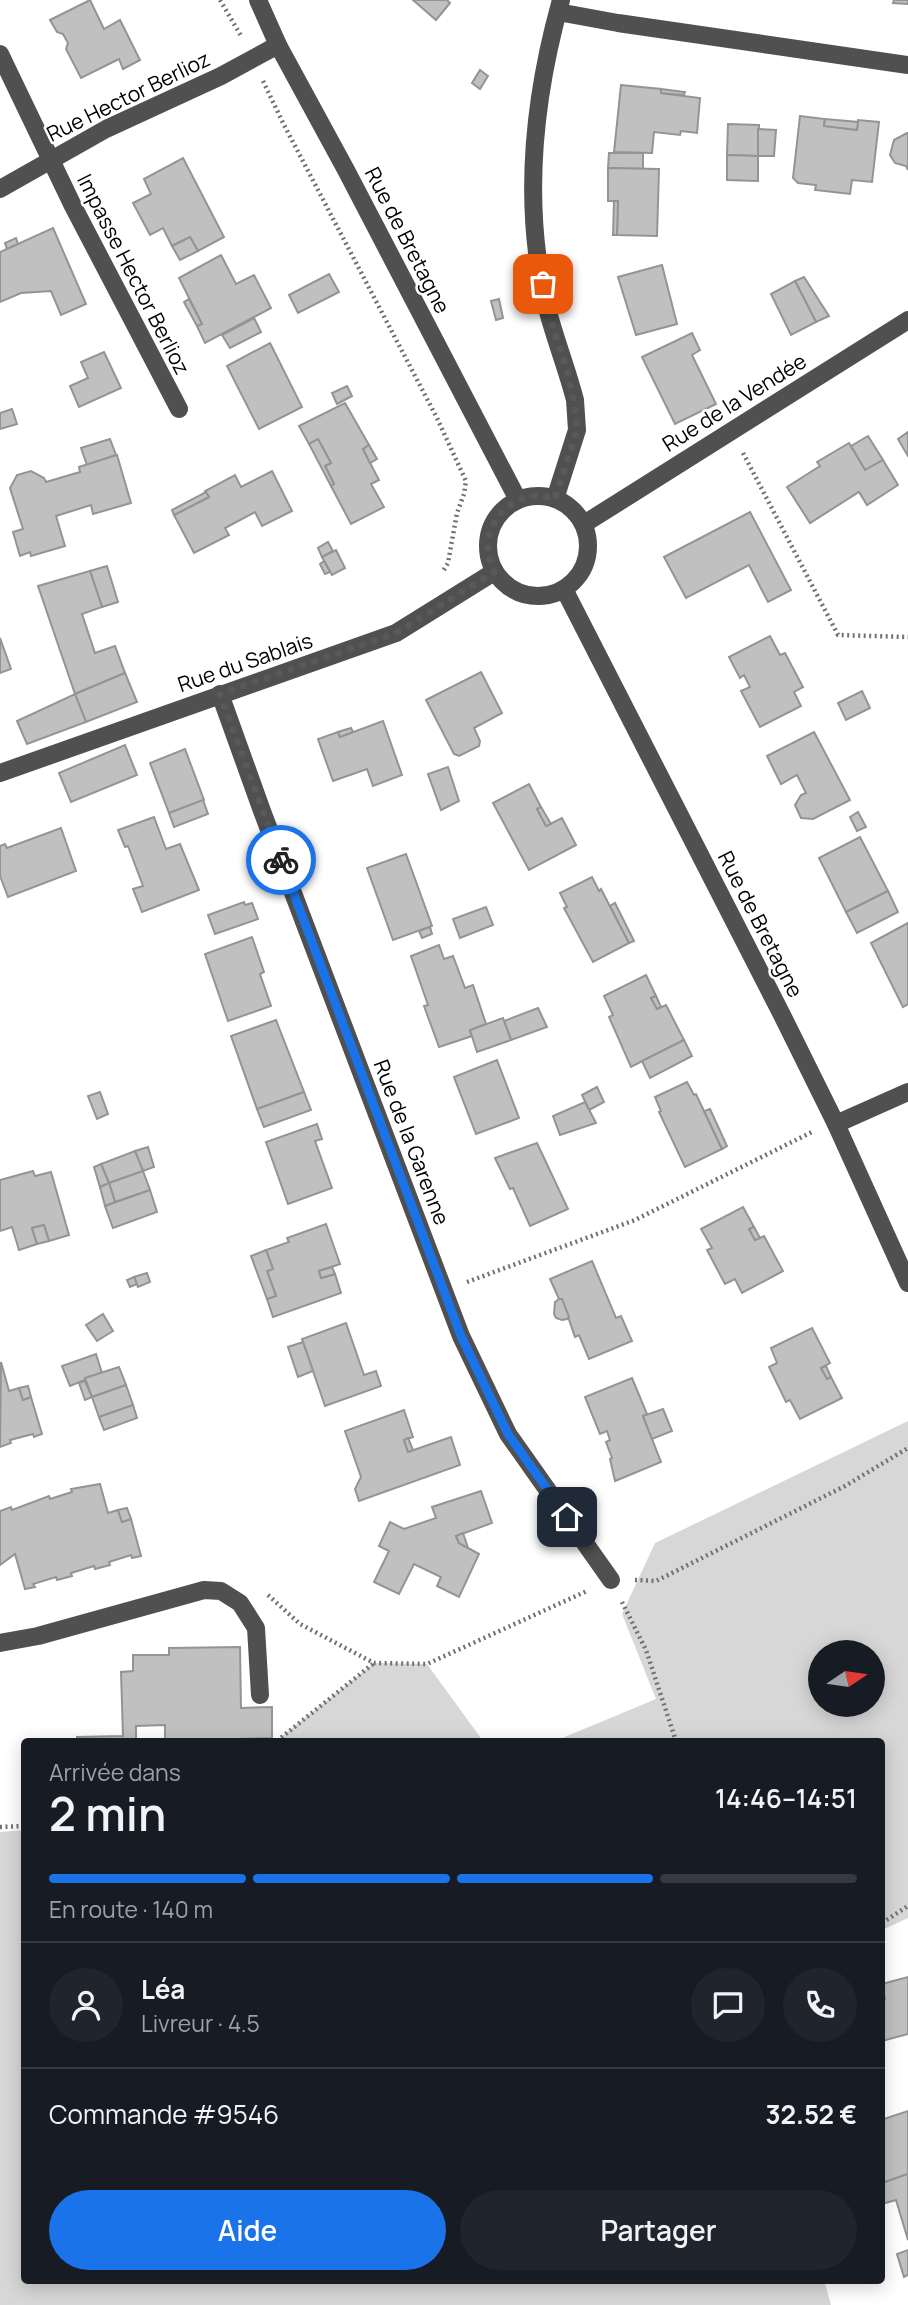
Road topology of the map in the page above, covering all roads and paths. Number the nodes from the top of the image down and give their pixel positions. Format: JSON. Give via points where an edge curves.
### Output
{"nodes":[{"id":1,"x":220,"y":0,"type":"edge"},
{"id":2,"x":258,"y":0,"type":"edge"},
{"id":3,"x":560,"y":6,"type":"edge"},
{"id":4,"x":278,"y":46,"type":"junction"},
{"id":5,"x":0,"y":54,"type":"edge"},
{"id":6,"x":253,"y":59,"type":"junction"},
{"id":7,"x":908,"y":65,"type":"edge"},
{"id":8,"x":50,"y":160,"type":"junction"},
{"id":9,"x":0,"y":189,"type":"edge"},
{"id":10,"x":908,"y":320,"type":"edge"},
{"id":11,"x":179,"y":409,"type":"dead end"},
{"id":12,"x":731,"y":430,"type":"junction"},
{"id":13,"x":555,"y":499,"type":"junction"},
{"id":14,"x":518,"y":500,"type":"junction"},
{"id":15,"x":584,"y":524,"type":"junction"},
{"id":16,"x":494,"y":572,"type":"junction"},
{"id":17,"x":564,"y":589,"type":"junction"},
{"id":18,"x":438,"y":607,"type":"junction"},
{"id":19,"x":908,"y":637,"type":"edge"},
{"id":20,"x":220,"y":694,"type":"junction"},
{"id":21,"x":0,"y":774,"type":"edge"},
{"id":22,"x":908,"y":1092,"type":"edge"},
{"id":23,"x":836,"y":1124,"type":"junction"},
{"id":24,"x":908,"y":1283,"type":"edge"},
{"id":25,"x":444,"y":1290,"type":"junction"},
{"id":26,"x":908,"y":1448,"type":"edge"},
{"id":27,"x":611,"y":1580,"type":"junction"},
{"id":28,"x":260,"y":1590,"type":"dead end"},
{"id":29,"x":0,"y":1643,"type":"edge"},
{"id":30,"x":374,"y":1663,"type":"junction"},
{"id":31,"x":260,"y":1695,"type":"dead end"},
{"id":32,"x":281,"y":1738,"type":"edge"},
{"id":33,"x":676,"y":1738,"type":"edge"},
{"id":34,"x":21,"y":1826,"type":"edge"},
{"id":35,"x":0,"y":1827,"type":"edge"},
{"id":36,"x":908,"y":1906,"type":"edge"},
{"id":37,"x":885,"y":1921,"type":"edge"}],
"edges":[{"from":1,"to":6,"type":"path"},
{"from":2,"to":4,"type":"street","name":"Rue de Bretagne"},
{"from":3,"to":7,"type":"street","via":[[644,27]]},
{"from":3,"to":13,"type":"street","via":[[539,97],[532,177],[540,273],[576,408],[577,430]]},
{"from":4,"to":6,"type":"street","name":"Rue Hector Berlioz"},
{"from":4,"to":14,"type":"street","name":"Rue de Bretagne"},
{"from":5,"to":8,"type":"street","name":"Impasse Hector Berlioz"},
{"from":6,"to":8,"type":"street","name":"Rue Hector Berlioz"},
{"from":6,"to":18,"type":"path","via":[[466,481],[448,564],[437,581]]},
{"from":8,"to":9,"type":"street","name":"Rue Hector Berlioz"},
{"from":8,"to":11,"type":"street","name":"Impasse Hector Berlioz"},
{"from":10,"to":12,"type":"street","name":"Rue de la Vendée"},
{"from":12,"to":15,"type":"street","name":"Rue de la Vendée"},
{"from":12,"to":19,"type":"path","via":[[838,635]]},
{"from":13,"to":14,"type":"street"},
{"from":13,"to":15,"type":"street"},
{"from":14,"to":16,"type":"street","via":[[501,512],[490,530],[488,551]]},
{"from":15,"to":17,"type":"street","via":[[588,559],[581,575]]},
{"from":16,"to":17,"type":"street","via":[[508,588],[528,596],[549,597]]},
{"from":16,"to":18,"type":"street","name":"Rue du Sablais"},
{"from":17,"to":23,"type":"street","name":"Rue de Bretagne"},
{"from":18,"to":20,"type":"street","name":"Rue du Sablais","via":[[396,633]]},
{"from":20,"to":21,"type":"street","name":"Rue du Sablais"},
{"from":20,"to":25,"type":"street","name":"Rue de la Garenne"},
{"from":22,"to":23,"type":"street"},
{"from":23,"to":24,"type":"street","name":"Rue de Bretagne"},
{"from":23,"to":25,"type":"path","via":[[803,1135],[635,1220]]},
{"from":25,"to":27,"type":"street","name":"Rue de la Garenne","via":[[508,1434]]},
{"from":26,"to":27,"type":"path","via":[[845,1486],[656,1581]]},
{"from":27,"to":30,"type":"path","via":[[427,1664]]},
{"from":27,"to":33,"type":"path","via":[[646,1650]]},
{"from":28,"to":30,"type":"path","via":[[300,1624]]},
{"from":29,"to":31,"type":"street","via":[[204,1590],[221,1591],[240,1603],[256,1628]]},
{"from":30,"to":32,"type":"path"},
{"from":34,"to":35,"type":"path"},
{"from":36,"to":37,"type":"path"}]}
